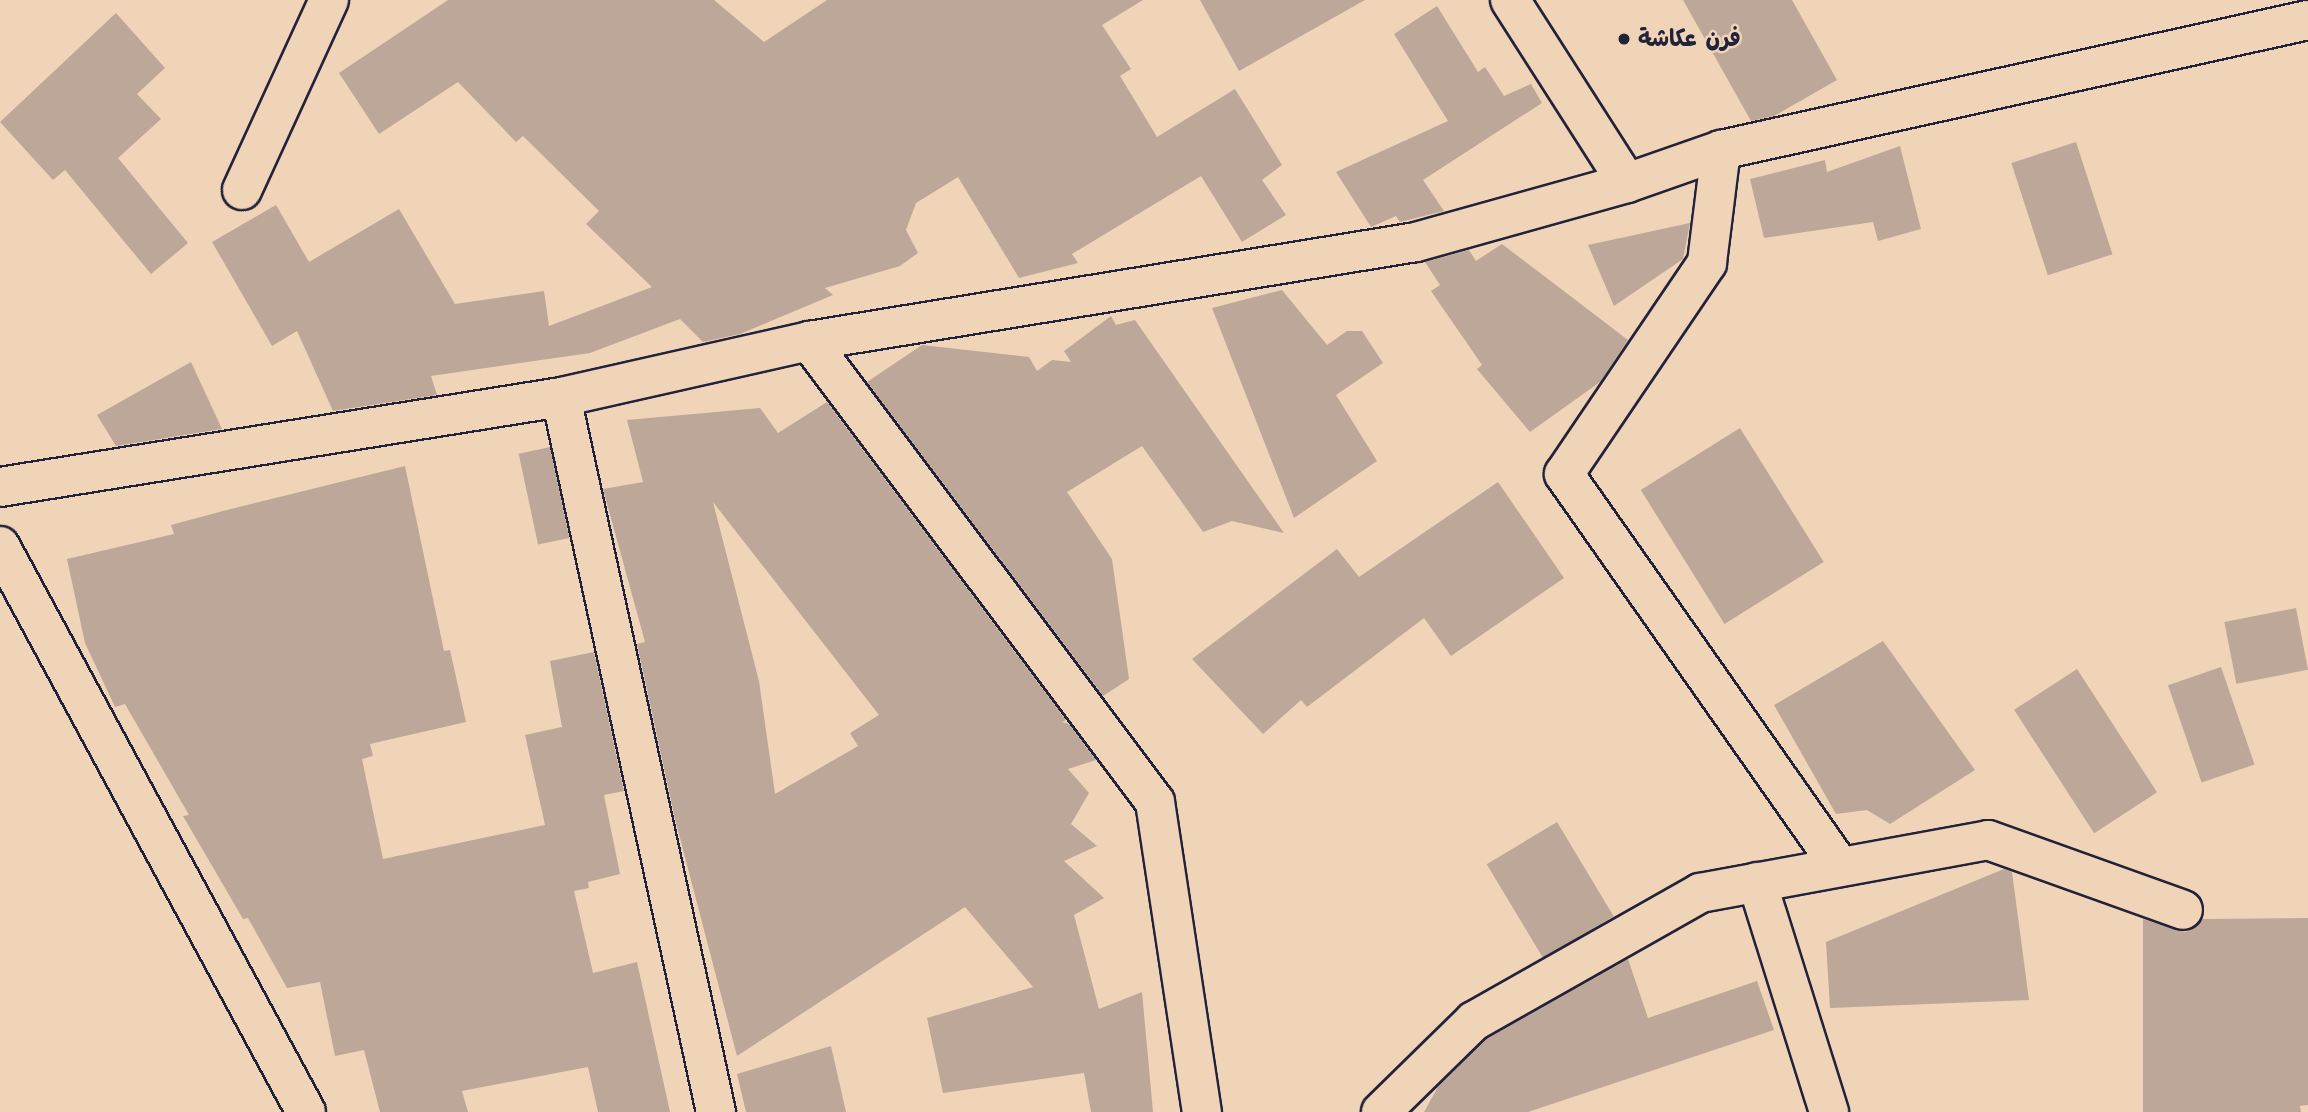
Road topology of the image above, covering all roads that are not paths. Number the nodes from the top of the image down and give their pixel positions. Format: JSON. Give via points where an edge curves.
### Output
{"nodes":[{"id":1,"x":329,"y":0,"type":"edge"},
{"id":2,"x":1510,"y":0,"type":"edge"},
{"id":3,"x":2308,"y":20,"type":"edge"},
{"id":4,"x":1721,"y":150,"type":"junction"},
{"id":5,"x":1627,"y":183,"type":"junction"},
{"id":6,"x":242,"y":190,"type":"dead end"},
{"id":7,"x":809,"y":341,"type":"junction"},
{"id":8,"x":561,"y":397,"type":"junction"},
{"id":9,"x":0,"y":487,"type":"edge"},
{"id":10,"x":0,"y":546,"type":"edge"},
{"id":11,"x":1840,"y":867,"type":"junction"},
{"id":12,"x":1757,"y":882,"type":"junction"},
{"id":13,"x":2183,"y":910,"type":"dead end"},
{"id":14,"x":306,"y":1112,"type":"edge"},
{"id":15,"x":716,"y":1112,"type":"edge"},
{"id":16,"x":1202,"y":1112,"type":"edge"},
{"id":17,"x":1381,"y":1112,"type":"edge"},
{"id":18,"x":1829,"y":1112,"type":"edge"}],
"edges":[{"from":1,"to":6,"type":"street"},
{"from":2,"to":5,"type":"street"},
{"from":3,"to":4,"type":"street"},
{"from":4,"to":5,"type":"street"},
{"from":4,"to":11,"type":"street","via":[[1707,263],[1564,474]]},
{"from":5,"to":7,"type":"street","via":[[1416,242]]},
{"from":7,"to":8,"type":"street"},
{"from":7,"to":16,"type":"street","via":[[1155,802]]},
{"from":8,"to":9,"type":"street"},
{"from":8,"to":15,"type":"street"},
{"from":10,"to":14,"type":"street"},
{"from":11,"to":12,"type":"street"},
{"from":11,"to":13,"type":"street","via":[[1988,840]]},
{"from":12,"to":17,"type":"street","via":[[1700,893],[1474,1021]]},
{"from":12,"to":18,"type":"street"}]}
